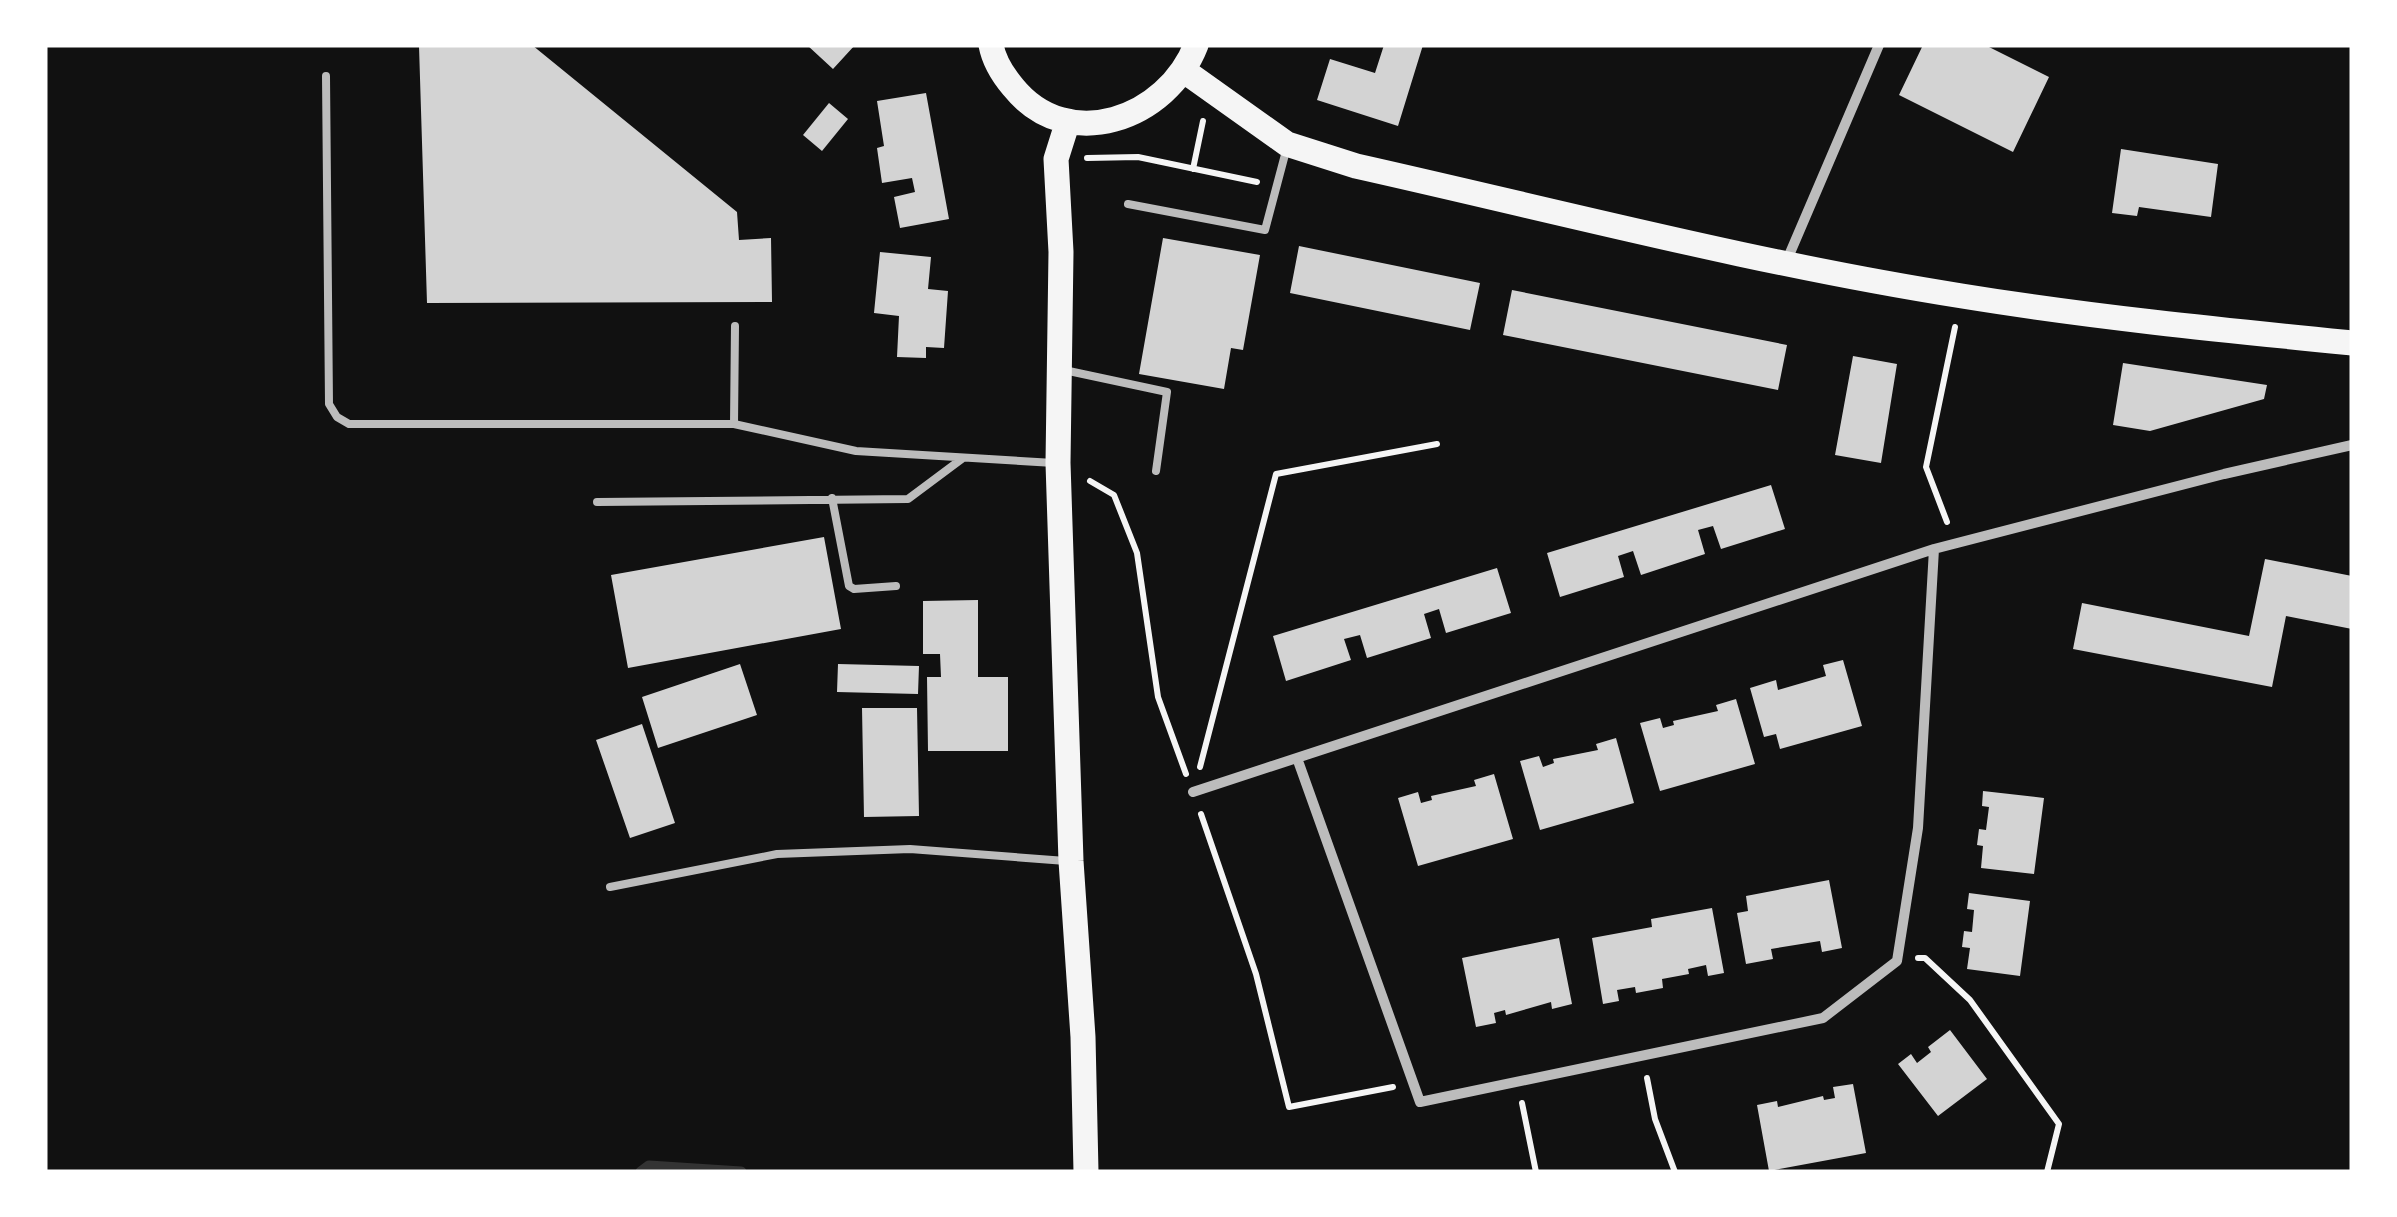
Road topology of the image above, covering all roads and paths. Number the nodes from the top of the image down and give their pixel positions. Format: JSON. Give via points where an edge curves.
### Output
{"nodes":[{"id":1,"x":991,"y":45,"type":"edge"},
{"id":2,"x":1196,"y":45,"type":"edge"},
{"id":3,"x":1879,"y":45,"type":"edge"},
{"id":4,"x":1183,"y":70,"type":"junction"},
{"id":5,"x":326,"y":76,"type":"dead end"},
{"id":6,"x":1210,"y":88,"type":"junction"},
{"id":7,"x":1068,"y":121,"type":"junction"},
{"id":8,"x":1287,"y":144,"type":"junction"},
{"id":9,"x":1056,"y":159,"type":"junction"},
{"id":10,"x":1194,"y":169,"type":"junction"},
{"id":11,"x":1276,"y":186,"type":"junction"},
{"id":12,"x":1128,"y":204,"type":"dead end"},
{"id":13,"x":1786,"y":263,"type":"junction"},
{"id":14,"x":1960,"y":296,"type":"junction"},
{"id":15,"x":735,"y":326,"type":"dead end"},
{"id":16,"x":2352,"y":343,"type":"edge"},
{"id":17,"x":1060,"y":369,"type":"junction"},
{"id":18,"x":734,"y":424,"type":"junction"},
{"id":19,"x":1437,"y":444,"type":"dead end"},
{"id":20,"x":2352,"y":446,"type":"edge"},
{"id":21,"x":962,"y":458,"type":"junction"},
{"id":22,"x":1058,"y":463,"type":"junction"},
{"id":23,"x":1156,"y":471,"type":"dead end"},
{"id":24,"x":832,"y":498,"type":"junction"},
{"id":25,"x":597,"y":502,"type":"dead end"},
{"id":26,"x":1956,"y":543,"type":"junction"},
{"id":27,"x":1934,"y":549,"type":"junction"},
{"id":28,"x":896,"y":586,"type":"dead end"},
{"id":29,"x":1297,"y":758,"type":"junction"},
{"id":30,"x":1193,"y":792,"type":"junction"},
{"id":31,"x":1071,"y":861,"type":"junction"},
{"id":32,"x":610,"y":887,"type":"dead end"},
{"id":33,"x":1897,"y":961,"type":"junction"},
{"id":34,"x":1643,"y":1057,"type":"junction"},
{"id":35,"x":1518,"y":1082,"type":"junction"},
{"id":36,"x":1414,"y":1083,"type":"junction"},
{"id":37,"x":1086,"y":1172,"type":"edge"},
{"id":38,"x":1536,"y":1172,"type":"edge"},
{"id":39,"x":1675,"y":1172,"type":"edge"},
{"id":40,"x":2048,"y":1172,"type":"edge"}],
"edges":[{"from":1,"to":7,"type":"main road","via":[[1021,97]]},
{"from":2,"to":4,"type":"main road"},
{"from":3,"to":13,"type":"street"},
{"from":4,"to":6,"type":"main road"},
{"from":4,"to":7,"type":"main road","via":[[1166,92],[1115,121]]},
{"from":5,"to":18,"type":"lane","via":[[329,404],[337,416],[349,424]]},
{"from":6,"to":8,"type":"main road"},
{"from":6,"to":10,"type":"path"},
{"from":7,"to":9,"type":"main road"},
{"from":8,"to":11,"type":"lane"},
{"from":8,"to":13,"type":"main road","via":[[1356,166]]},
{"from":9,"to":10,"type":"path","via":[[1138,157]]},
{"from":9,"to":17,"type":"main road"},
{"from":10,"to":11,"type":"path"},
{"from":11,"to":12,"type":"lane","via":[[1265,230]]},
{"from":13,"to":14,"type":"main road"},
{"from":14,"to":16,"type":"main road"},
{"from":14,"to":26,"type":"path","via":[[1926,467]]},
{"from":15,"to":18,"type":"lane"},
{"from":17,"to":22,"type":"main road"},
{"from":17,"to":23,"type":"lane","via":[[1167,392]]},
{"from":18,"to":21,"type":"lane","via":[[856,450]]},
{"from":19,"to":30,"type":"path","via":[[1276,474]]},
{"from":20,"to":26,"type":"street"},
{"from":21,"to":22,"type":"lane"},
{"from":21,"to":24,"type":"lane","via":[[908,499]]},
{"from":22,"to":30,"type":"path","via":[[1114,495],[1137,552],[1158,697]]},
{"from":22,"to":31,"type":"main road"},
{"from":24,"to":25,"type":"lane"},
{"from":24,"to":28,"type":"lane","via":[[846,582],[854,589]]},
{"from":26,"to":27,"type":"street"},
{"from":27,"to":29,"type":"street"},
{"from":27,"to":33,"type":"street","via":[[1918,828]]},
{"from":29,"to":30,"type":"street"},
{"from":29,"to":36,"type":"street"},
{"from":30,"to":36,"type":"path","via":[[1256,974],[1289,1107]]},
{"from":31,"to":32,"type":"lane","via":[[910,849],[777,854]]},
{"from":31,"to":37,"type":"main road"},
{"from":33,"to":34,"type":"street","via":[[1823,1018]]},
{"from":33,"to":40,"type":"path","via":[[1925,958],[1970,1000],[2048,1108],[2059,1124]]},
{"from":34,"to":35,"type":"street"},
{"from":34,"to":39,"type":"path","via":[[1655,1119]]},
{"from":35,"to":36,"type":"street","via":[[1420,1102]]},
{"from":35,"to":38,"type":"path"}]}
